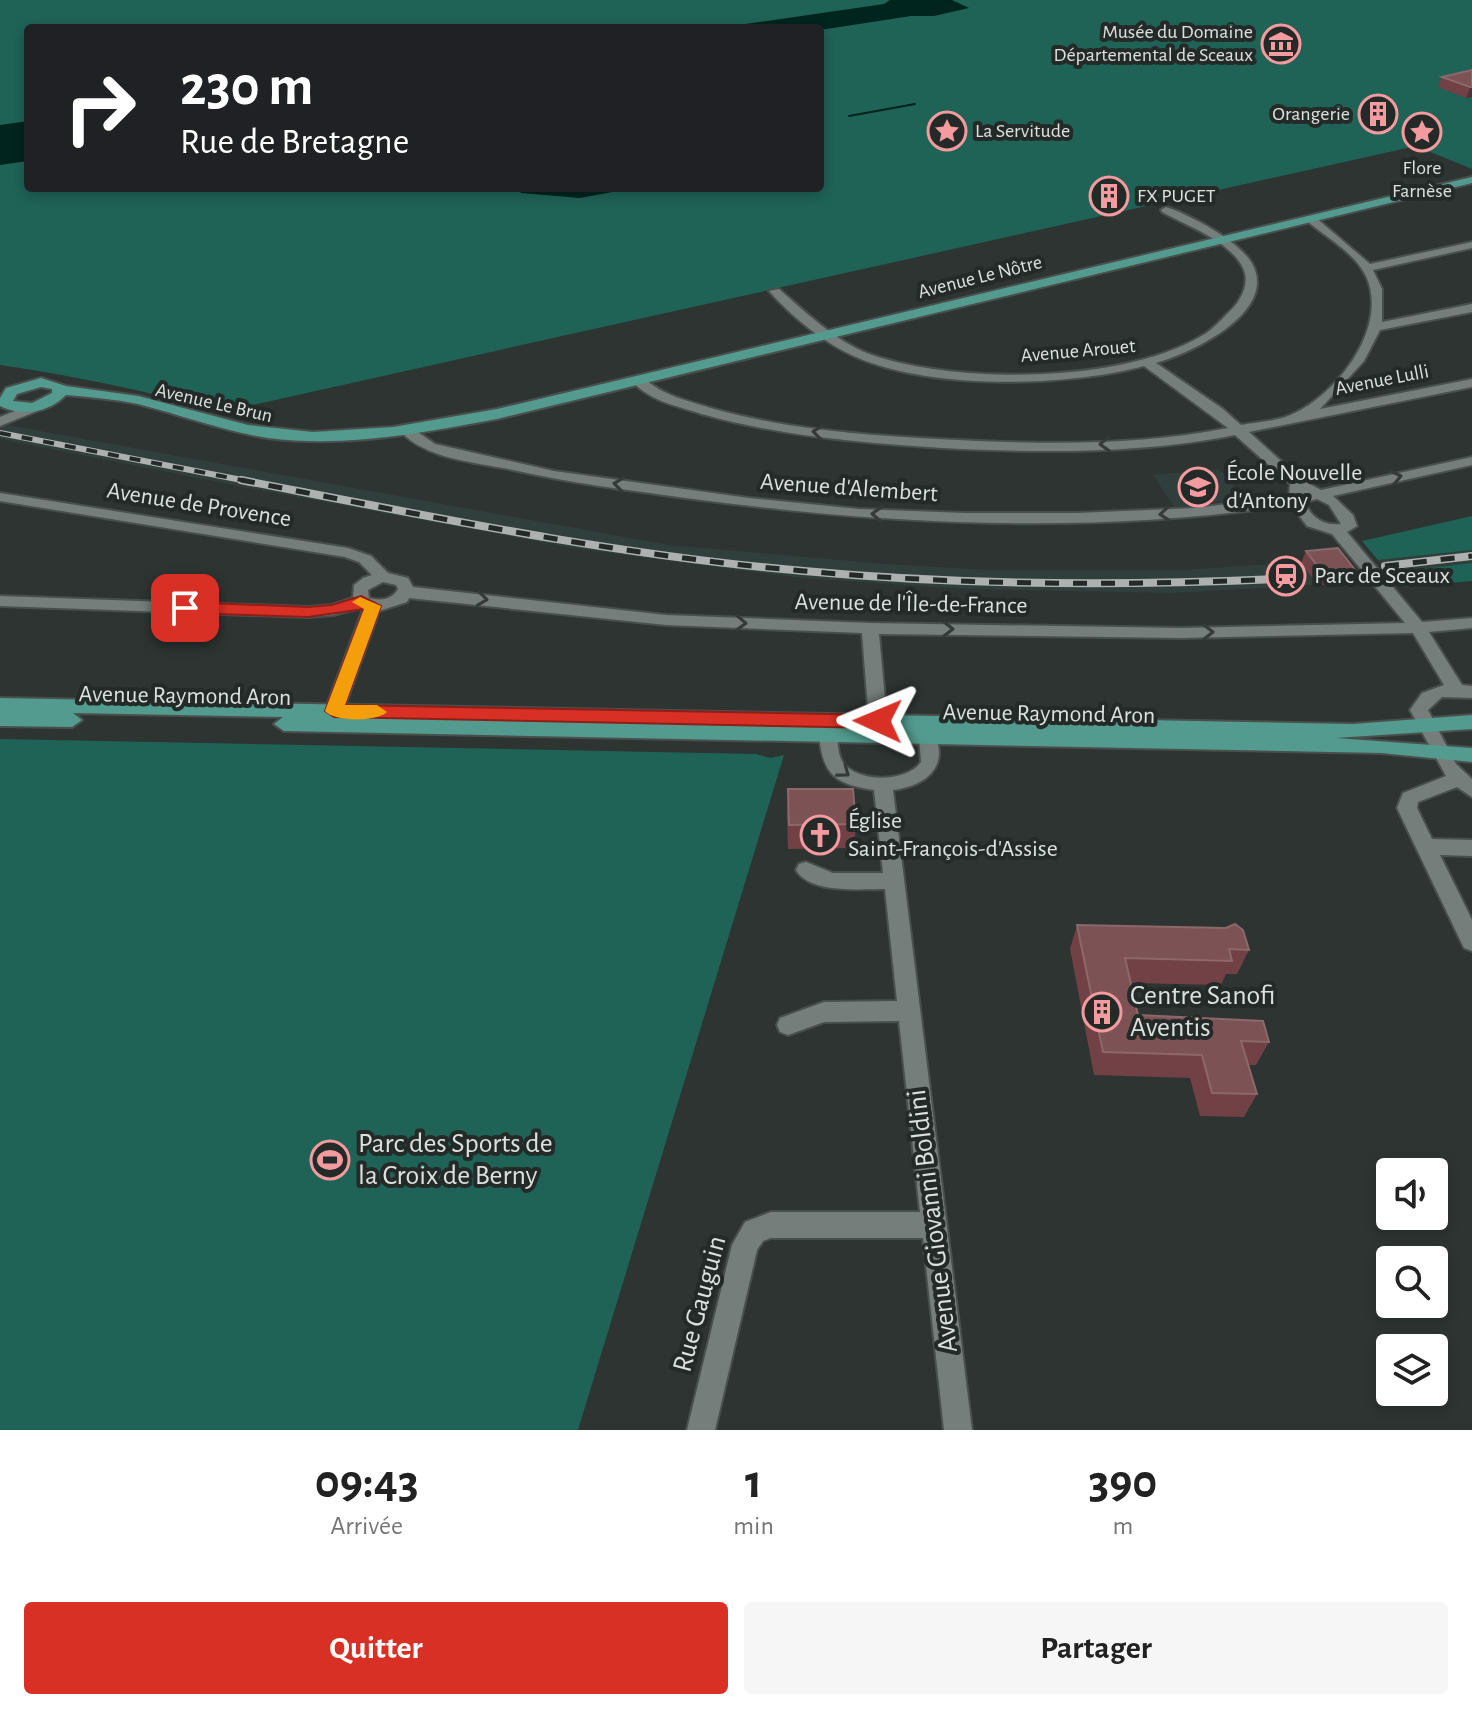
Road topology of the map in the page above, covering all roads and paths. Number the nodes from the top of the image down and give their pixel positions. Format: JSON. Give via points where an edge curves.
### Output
{"nodes":[{"id":1,"x":1472,"y":180,"type":"edge"},
{"id":2,"x":1166,"y":210,"type":"dead end"},
{"id":3,"x":1311,"y":219,"type":"junction"},
{"id":4,"x":1215,"y":239,"type":"junction"},
{"id":5,"x":1472,"y":245,"type":"edge"},
{"id":6,"x":1367,"y":268,"type":"junction"},
{"id":7,"x":775,"y":291,"type":"dead end"},
{"id":8,"x":1472,"y":308,"type":"edge"},
{"id":9,"x":1376,"y":327,"type":"junction"},
{"id":10,"x":826,"y":335,"type":"junction"},
{"id":11,"x":1149,"y":364,"type":"junction"},
{"id":12,"x":638,"y":380,"type":"junction"},
{"id":13,"x":1472,"y":383,"type":"edge"},
{"id":14,"x":2,"y":387,"type":"edge"},
{"id":15,"x":56,"y":395,"type":"junction"},
{"id":16,"x":32,"y":408,"type":"junction"},
{"id":17,"x":1299,"y":417,"type":"junction"},
{"id":18,"x":0,"y":422,"type":"edge"},
{"id":19,"x":1238,"y":431,"type":"junction"},
{"id":20,"x":411,"y":434,"type":"junction"},
{"id":21,"x":1472,"y":461,"type":"edge"},
{"id":22,"x":1297,"y":491,"type":"junction"},
{"id":23,"x":1321,"y":494,"type":"junction"},
{"id":24,"x":0,"y":497,"type":"edge"},
{"id":25,"x":1337,"y":530,"type":"junction"},
{"id":26,"x":383,"y":577,"type":"junction"},
{"id":27,"x":404,"y":593,"type":"junction"},
{"id":28,"x":0,"y":601,"type":"edge"},
{"id":29,"x":367,"y":604,"type":"junction"},
{"id":30,"x":1472,"y":623,"type":"edge"},
{"id":31,"x":870,"y":628,"type":"junction"},
{"id":32,"x":1418,"y":628,"type":"junction"},
{"id":33,"x":1464,"y":691,"type":"edge"},
{"id":34,"x":0,"y":705,"type":"edge"},
{"id":35,"x":334,"y":711,"type":"junction"},
{"id":36,"x":0,"y":719,"type":"edge"},
{"id":37,"x":878,"y":721,"type":"junction"},
{"id":38,"x":1472,"y":722,"type":"edge"},
{"id":39,"x":1433,"y":723,"type":"junction"},
{"id":40,"x":828,"y":735,"type":"junction"},
{"id":41,"x":928,"y":738,"type":"junction"},
{"id":42,"x":1442,"y":753,"type":"junction"},
{"id":43,"x":1472,"y":755,"type":"edge"},
{"id":44,"x":883,"y":784,"type":"junction"},
{"id":45,"x":1465,"y":784,"type":"edge"},
{"id":46,"x":1426,"y":847,"type":"junction"},
{"id":47,"x":1472,"y":848,"type":"edge"},
{"id":48,"x":806,"y":870,"type":"dead end"},
{"id":49,"x":894,"y":881,"type":"junction"},
{"id":50,"x":1472,"y":942,"type":"edge"},
{"id":51,"x":908,"y":1011,"type":"junction"},
{"id":52,"x":788,"y":1025,"type":"dead end"},
{"id":53,"x":934,"y":1225,"type":"junction"},
{"id":54,"x":701,"y":1430,"type":"edge"},
{"id":55,"x":958,"y":1430,"type":"edge"}],
"edges":[{"from":1,"to":3,"type":"main road","name":"Avenue Le Nôtre"},
{"from":2,"to":4,"type":"street"},
{"from":3,"to":4,"type":"main road","name":"Avenue Le Nôtre"},
{"from":3,"to":6,"type":"street"},
{"from":4,"to":10,"type":"main road","name":"Avenue Le Nôtre"},
{"from":4,"to":11,"type":"street","name":"Avenue Arouet","via":[[1249,266],[1248,297],[1223,325]]},
{"from":5,"to":6,"type":"street"},
{"from":6,"to":9,"type":"street","via":[[1377,299]]},
{"from":7,"to":10,"type":"street","name":"Avenue Arouet"},
{"from":8,"to":9,"type":"street"},
{"from":9,"to":17,"type":"street","via":[[1367,349],[1337,387]]},
{"from":10,"to":11,"type":"street","name":"Avenue Arouet","via":[[872,359],[946,375],[1048,376]]},
{"from":10,"to":12,"type":"main road","name":"Avenue Le Nôtre"},
{"from":11,"to":19,"type":"street"},
{"from":19,"to":12,"type":"street","name":"Avenue Lulli","one_way":true,"via":[[1099,445],[888,440],[716,414],[652,393]]},
{"from":12,"to":20,"type":"main road","name":"Avenue Le Nôtre"},
{"from":13,"to":17,"type":"street","name":"Avenue Lulli"},
{"from":14,"to":15,"type":"main road","via":[[49,382]]},
{"from":14,"to":16,"type":"main road","via":[[8,406]]},
{"from":15,"to":16,"type":"main road"},
{"from":15,"to":20,"type":"main road","name":"Avenue Le Brun","via":[[134,405],[281,439],[363,442]]},
{"from":16,"to":18,"type":"street"},
{"from":17,"to":19,"type":"street","name":"Avenue Lulli"},
{"from":19,"to":22,"type":"street"},
{"from":22,"to":20,"type":"street","name":"Avenue d'Alembert","one_way":true,"via":[[1122,517],[859,513],[554,475],[430,447]]},
{"from":23,"to":21,"type":"street","one_way":true},
{"from":22,"to":23,"type":"street"},
{"from":22,"to":25,"type":"street","via":[[1298,505],[1313,523]]},
{"from":23,"to":25,"type":"street","via":[[1348,518],[1349,526]]},
{"from":24,"to":26,"type":"street","name":"Avenue de Provence","via":[[348,553],[365,559]]},
{"from":25,"to":32,"type":"street"},
{"from":26,"to":27,"type":"street","name":"Avenue de Provence","via":[[402,581]]},
{"from":26,"to":29,"type":"street","via":[[360,589]]},
{"from":27,"to":29,"type":"street","via":[[395,602]]},
{"from":27,"to":31,"type":"street","name":"Avenue de l'Île-de-France","one_way":true,"via":[[666,620]]},
{"from":28,"to":29,"type":"street","via":[[308,612]]},
{"from":29,"to":35,"type":"street"},
{"from":30,"to":32,"type":"street","name":"Avenue de l'Île-de-France"},
{"from":31,"to":32,"type":"street","name":"Avenue de l'Île-de-France","one_way":true,"via":[[1181,633]]},
{"from":31,"to":37,"type":"street"},
{"from":32,"to":33,"type":"street"},
{"from":33,"to":39,"type":"street","via":[[1432,694],[1422,702],[1419,710]]},
{"from":34,"to":35,"type":"main road","name":"Avenue Raymond Aron"},
{"from":35,"to":37,"type":"main road","name":"Avenue Raymond Aron"},
{"from":36,"to":40,"type":"main road","name":"Avenue Raymond Aron"},
{"from":37,"to":39,"type":"main road","name":"Avenue Raymond Aron","via":[[1353,731]]},
{"from":38,"to":39,"type":"main road","name":"Avenue Raymond Aron"},
{"from":39,"to":42,"type":"street"},
{"from":40,"to":41,"type":"main road","name":"Avenue Raymond Aron"},
{"from":40,"to":44,"type":"street","one_way":true,"via":[[838,770],[861,782]]},
{"from":41,"to":42,"type":"main road","name":"Avenue Raymond Aron","via":[[1381,746]]},
{"from":41,"to":44,"type":"street","via":[[931,761],[926,770]]},
{"from":42,"to":43,"type":"main road","name":"Avenue Raymond Aron"},
{"from":42,"to":45,"type":"street"},
{"from":44,"to":49,"type":"street","name":"Avenue Giovanni Boldini"},
{"from":45,"to":46,"type":"street","via":[[1410,798],[1407,803]]},
{"from":46,"to":47,"type":"street"},
{"from":46,"to":50,"type":"street"},
{"from":48,"to":49,"type":"street","via":[[831,881]]},
{"from":49,"to":51,"type":"street","name":"Avenue Giovanni Boldini"},
{"from":51,"to":52,"type":"street","via":[[824,1012]]},
{"from":51,"to":53,"type":"street","name":"Avenue Giovanni Boldini"},
{"from":53,"to":54,"type":"street","name":"Rue Gauguin","via":[[771,1225],[754,1231],[745,1245]]},
{"from":53,"to":55,"type":"street","name":"Avenue Giovanni Boldini"}]}
